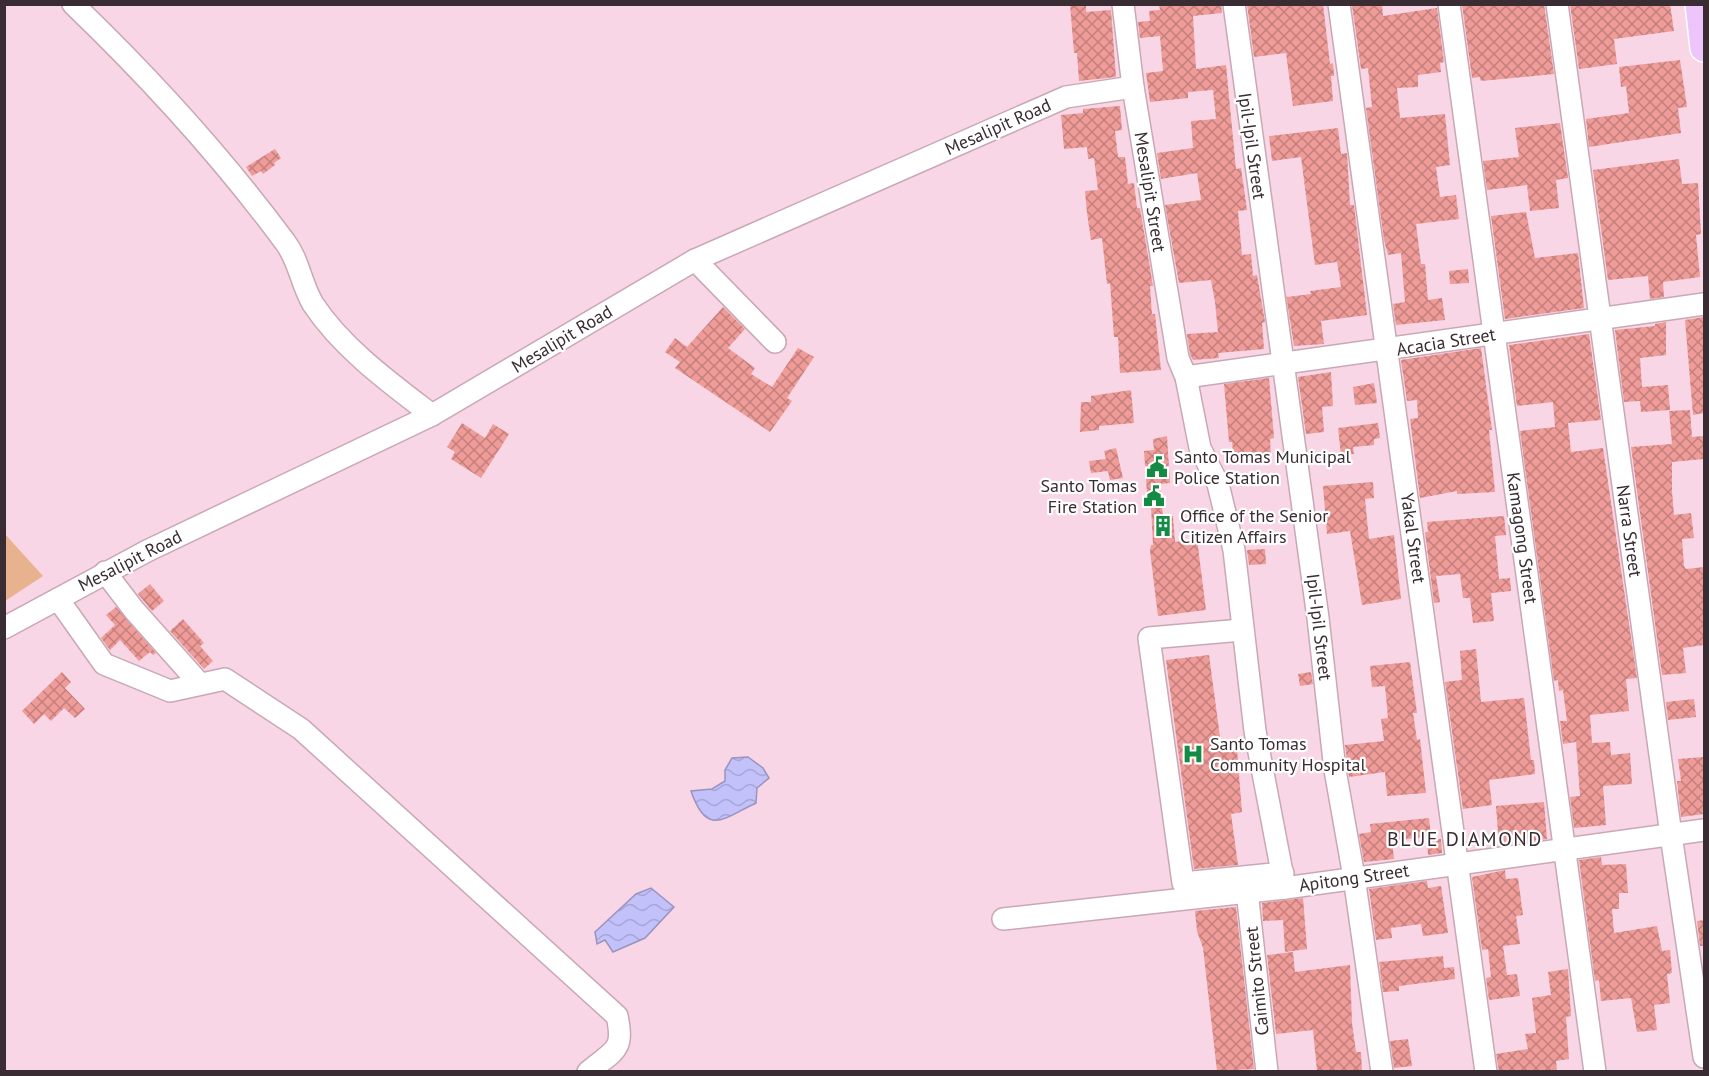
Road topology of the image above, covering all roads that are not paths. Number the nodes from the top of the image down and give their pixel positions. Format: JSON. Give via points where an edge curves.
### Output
{"nodes":[{"id":1,"x":73,"y":4,"type":"edge"},
{"id":2,"x":1123,"y":4,"type":"edge"},
{"id":3,"x":1234,"y":4,"type":"edge"},
{"id":4,"x":1339,"y":4,"type":"edge"},
{"id":5,"x":1449,"y":4,"type":"edge"},
{"id":6,"x":1557,"y":4,"type":"edge"},
{"id":7,"x":1699,"y":4,"type":"edge"},
{"id":8,"x":1704,"y":48,"type":"edge"},
{"id":9,"x":1133,"y":87,"type":"junction"},
{"id":10,"x":695,"y":260,"type":"junction"},
{"id":11,"x":1704,"y":304,"type":"edge"},
{"id":12,"x":1599,"y":317,"type":"junction"},
{"id":13,"x":1494,"y":334,"type":"junction"},
{"id":14,"x":775,"y":342,"type":"dead end"},
{"id":15,"x":1387,"y":351,"type":"junction"},
{"id":16,"x":1282,"y":365,"type":"junction"},
{"id":17,"x":1186,"y":377,"type":"junction"},
{"id":18,"x":432,"y":415,"type":"junction"},
{"id":19,"x":105,"y":572,"type":"junction"},
{"id":20,"x":58,"y":599,"type":"junction"},
{"id":21,"x":4,"y":628,"type":"edge"},
{"id":22,"x":1242,"y":630,"type":"junction"},
{"id":23,"x":200,"y":684,"type":"junction"},
{"id":24,"x":1704,"y":830,"type":"edge"},
{"id":25,"x":1671,"y":835,"type":"junction"},
{"id":26,"x":1564,"y":849,"type":"junction"},
{"id":27,"x":1456,"y":863,"type":"junction"},
{"id":28,"x":1354,"y":877,"type":"junction"},
{"id":29,"x":1284,"y":880,"type":"junction"},
{"id":30,"x":1247,"y":891,"type":"junction"},
{"id":31,"x":1003,"y":919,"type":"dead end"},
{"id":32,"x":1704,"y":1057,"type":"edge"},
{"id":33,"x":588,"y":1071,"type":"edge"},
{"id":34,"x":1267,"y":1071,"type":"edge"},
{"id":35,"x":1382,"y":1071,"type":"edge"},
{"id":36,"x":1486,"y":1071,"type":"edge"},
{"id":37,"x":1595,"y":1071,"type":"edge"}],
"edges":[{"from":1,"to":18,"type":"street","via":[[121,50],[287,244],[311,301],[327,323],[381,376]]},
{"from":2,"to":9,"type":"street","name":"Mesalipit Street"},
{"from":3,"to":16,"type":"street","name":"Ipil-Ipil Street"},
{"from":4,"to":15,"type":"street","name":"Yakal Street"},
{"from":5,"to":13,"type":"street","name":"Kamagong Street"},
{"from":6,"to":12,"type":"street","name":"Narra Street"},
{"from":7,"to":8,"type":"main road"},
{"from":9,"to":10,"type":"street","name":"Mesalipit Road","via":[[1066,97]]},
{"from":9,"to":17,"type":"street","name":"Mesalipit Street","via":[[1178,358]]},
{"from":10,"to":14,"type":"street"},
{"from":10,"to":18,"type":"street","name":"Mesalipit Road"},
{"from":11,"to":12,"type":"street","name":"Acacia Street"},
{"from":12,"to":13,"type":"street","name":"Acacia Street"},
{"from":12,"to":25,"type":"street","name":"Narra Street"},
{"from":13,"to":15,"type":"street","name":"Acacia Street"},
{"from":13,"to":26,"type":"street","name":"Kamagong Street"},
{"from":15,"to":16,"type":"street","name":"Acacia Street"},
{"from":15,"to":27,"type":"street","name":"Yakal Street"},
{"from":16,"to":17,"type":"street","name":"Acacia Street"},
{"from":16,"to":28,"type":"street","name":"Ipil-Ipil Street","via":[[1335,770]]},
{"from":17,"to":22,"type":"street","name":"Mesalipit Street","via":[[1200,448],[1218,484],[1234,549]]},
{"from":18,"to":19,"type":"street","name":"Mesalipit Road"},
{"from":19,"to":20,"type":"street","name":"Mesalipit Road"},
{"from":19,"to":23,"type":"street"},
{"from":20,"to":21,"type":"street","name":"Mesalipit Road"},
{"from":20,"to":23,"type":"street","via":[[104,664],[170,691]]},
{"from":22,"to":29,"type":"street","name":"Mesalipit Street","via":[[1255,731]]},
{"from":22,"to":29,"type":"street","via":[[1149,639],[1184,883]]},
{"from":23,"to":33,"type":"street","via":[[225,679],[302,729],[617,1016],[619,1046]]},
{"from":24,"to":25,"type":"street","name":"Apitong Street"},
{"from":25,"to":26,"type":"street","name":"Apitong Street"},
{"from":25,"to":32,"type":"street","name":"Narra Street"},
{"from":26,"to":27,"type":"street","name":"Apitong Street"},
{"from":26,"to":37,"type":"street","name":"Kamagong Street"},
{"from":27,"to":28,"type":"street","name":"Apitong Street"},
{"from":27,"to":36,"type":"street","name":"Yakal Street"},
{"from":28,"to":29,"type":"street","name":"Apitong Street"},
{"from":28,"to":35,"type":"street","name":"Ipil-Ipil Street"},
{"from":29,"to":30,"type":"street","name":"Apitong Street"},
{"from":30,"to":31,"type":"street","name":"Apitong Street"},
{"from":30,"to":34,"type":"street","name":"Caimito Street"}]}
